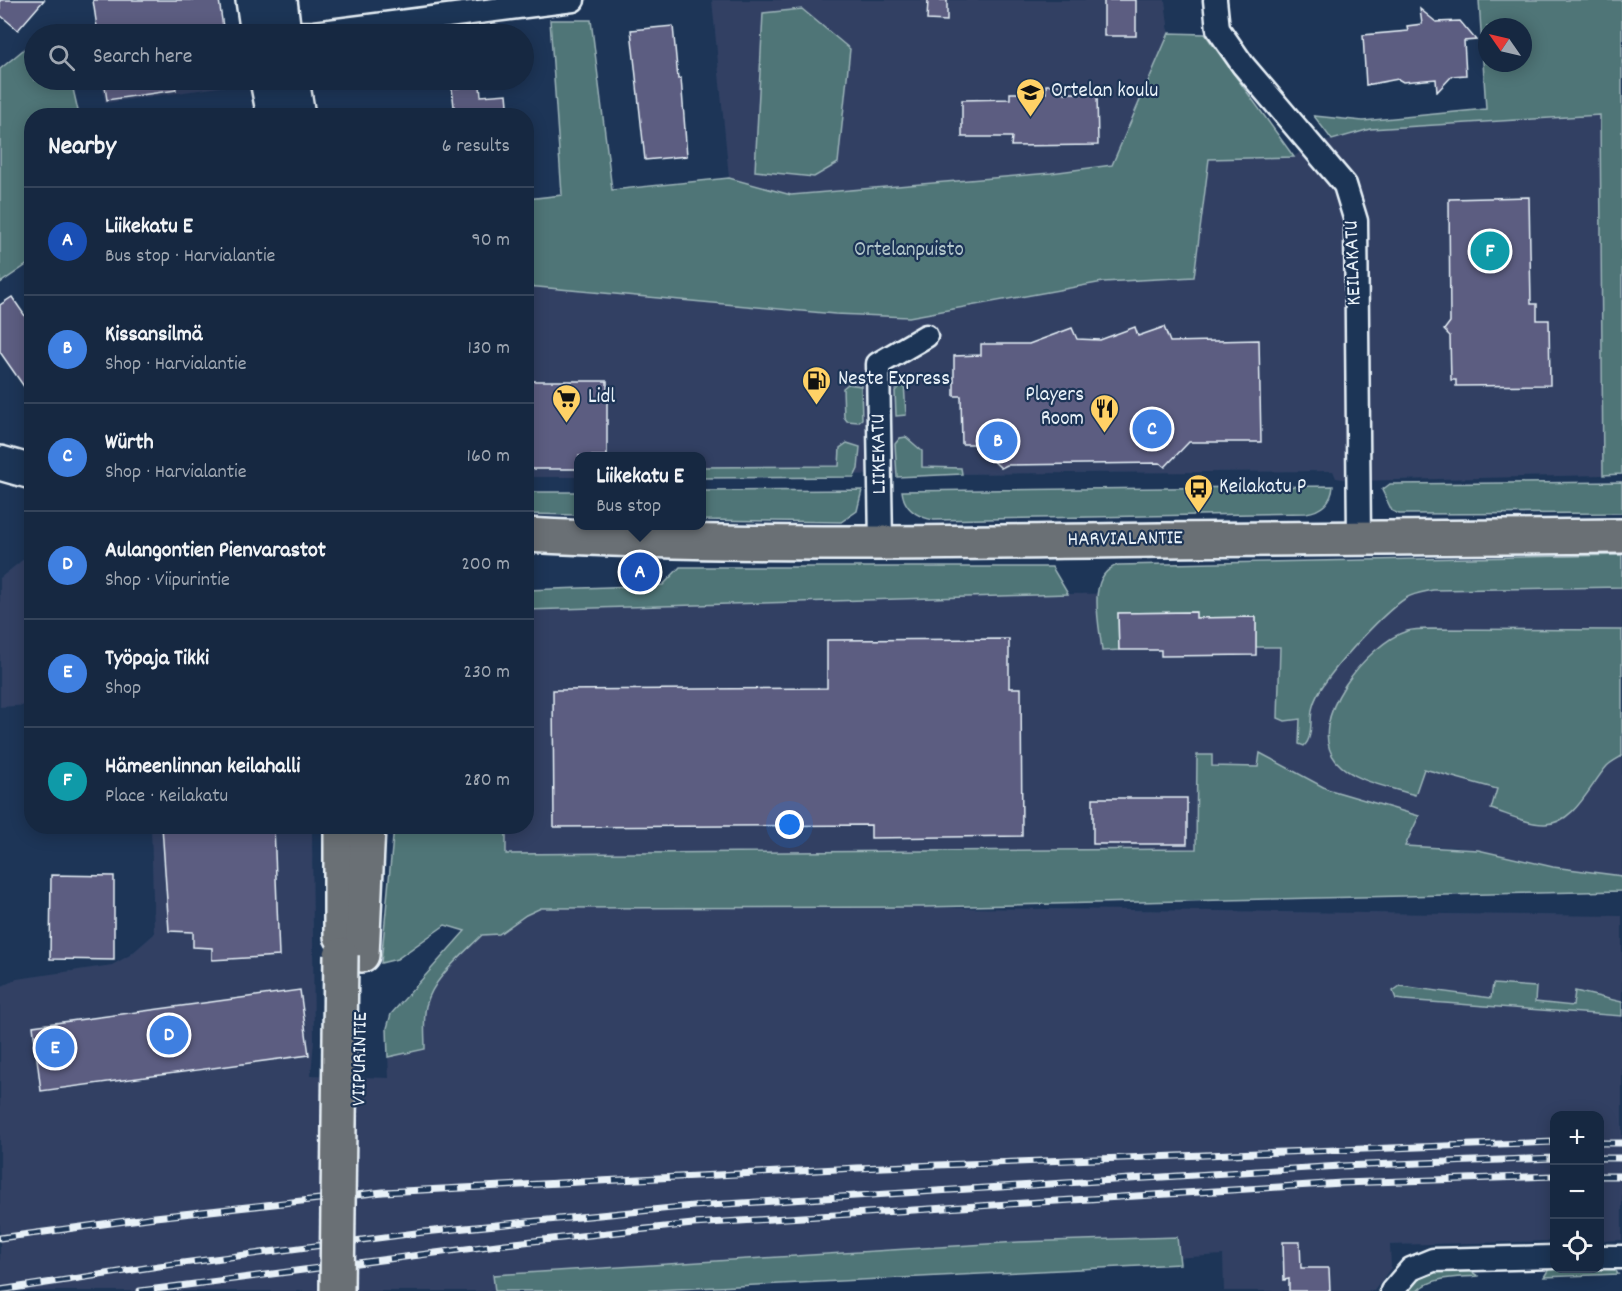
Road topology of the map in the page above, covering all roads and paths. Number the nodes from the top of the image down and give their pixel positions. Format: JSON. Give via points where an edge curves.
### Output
{"nodes":[{"id":1,"x":253,"y":0,"type":"edge"},
{"id":2,"x":280,"y":0,"type":"edge"},
{"id":3,"x":573,"y":0,"type":"edge"},
{"id":4,"x":1215,"y":0,"type":"edge"},
{"id":5,"x":257,"y":24,"type":"edge"},
{"id":6,"x":283,"y":24,"type":"edge"},
{"id":7,"x":385,"y":24,"type":"edge"},
{"id":8,"x":269,"y":90,"type":"edge"},
{"id":9,"x":294,"y":90,"type":"edge"},
{"id":10,"x":272,"y":108,"type":"edge"},
{"id":11,"x":297,"y":108,"type":"edge"},
{"id":12,"x":926,"y":336,"type":"dead end"},
{"id":13,"x":0,"y":463,"type":"edge"},
{"id":14,"x":24,"y":470,"type":"edge"},
{"id":15,"x":534,"y":535,"type":"edge"},
{"id":16,"x":1622,"y":536,"type":"edge"},
{"id":17,"x":1359,"y":537,"type":"junction"},
{"id":18,"x":627,"y":540,"type":"junction"},
{"id":19,"x":881,"y":544,"type":"junction"},
{"id":20,"x":534,"y":550,"type":"edge"},
{"id":21,"x":342,"y":834,"type":"edge"},
{"id":22,"x":367,"y":834,"type":"edge"},
{"id":23,"x":351,"y":955,"type":"junction"},
{"id":24,"x":1550,"y":1257,"type":"edge"},
{"id":25,"x":1604,"y":1257,"type":"edge"},
{"id":26,"x":1622,"y":1257,"type":"edge"},
{"id":27,"x":337,"y":1291,"type":"edge"},
{"id":28,"x":358,"y":1291,"type":"edge"},
{"id":29,"x":1392,"y":1291,"type":"edge"}],
"edges":[{"from":1,"to":5,"type":"main road"},
{"from":2,"to":6,"type":"main road"},
{"from":3,"to":7,"type":"street"},
{"from":4,"to":17,"type":"street","name":"KEILAKATU","via":[[1218,29],[1243,65],[1345,185],[1356,221]]},
{"from":8,"to":10,"type":"main road"},
{"from":9,"to":11,"type":"main road"},
{"from":12,"to":19,"type":"street","name":"LIIKEKATU","via":[[879,364]]},
{"from":13,"to":14,"type":"main road"},
{"from":15,"to":18,"type":"main road","name":"HARVIALANTIE"},
{"from":16,"to":17,"type":"main road","name":"HARVIALANTIE"},
{"from":17,"to":19,"type":"main road","name":"HARVIALANTIE"},
{"from":18,"to":19,"type":"main road","name":"HARVIALANTIE"},
{"from":18,"to":20,"type":"main road","name":"HARVIALANTIE"},
{"from":21,"to":23,"type":"main road","name":"VIIPURINTIE"},
{"from":22,"to":23,"type":"main road","name":"VIIPURINTIE"},
{"from":23,"to":27,"type":"main road","name":"VIIPURINTIE","bridge":true},
{"from":23,"to":28,"type":"main road","name":"VIIPURINTIE"},
{"from":24,"to":29,"type":"street","via":[[1433,1260],[1411,1269]]},
{"from":25,"to":26,"type":"street"}]}
